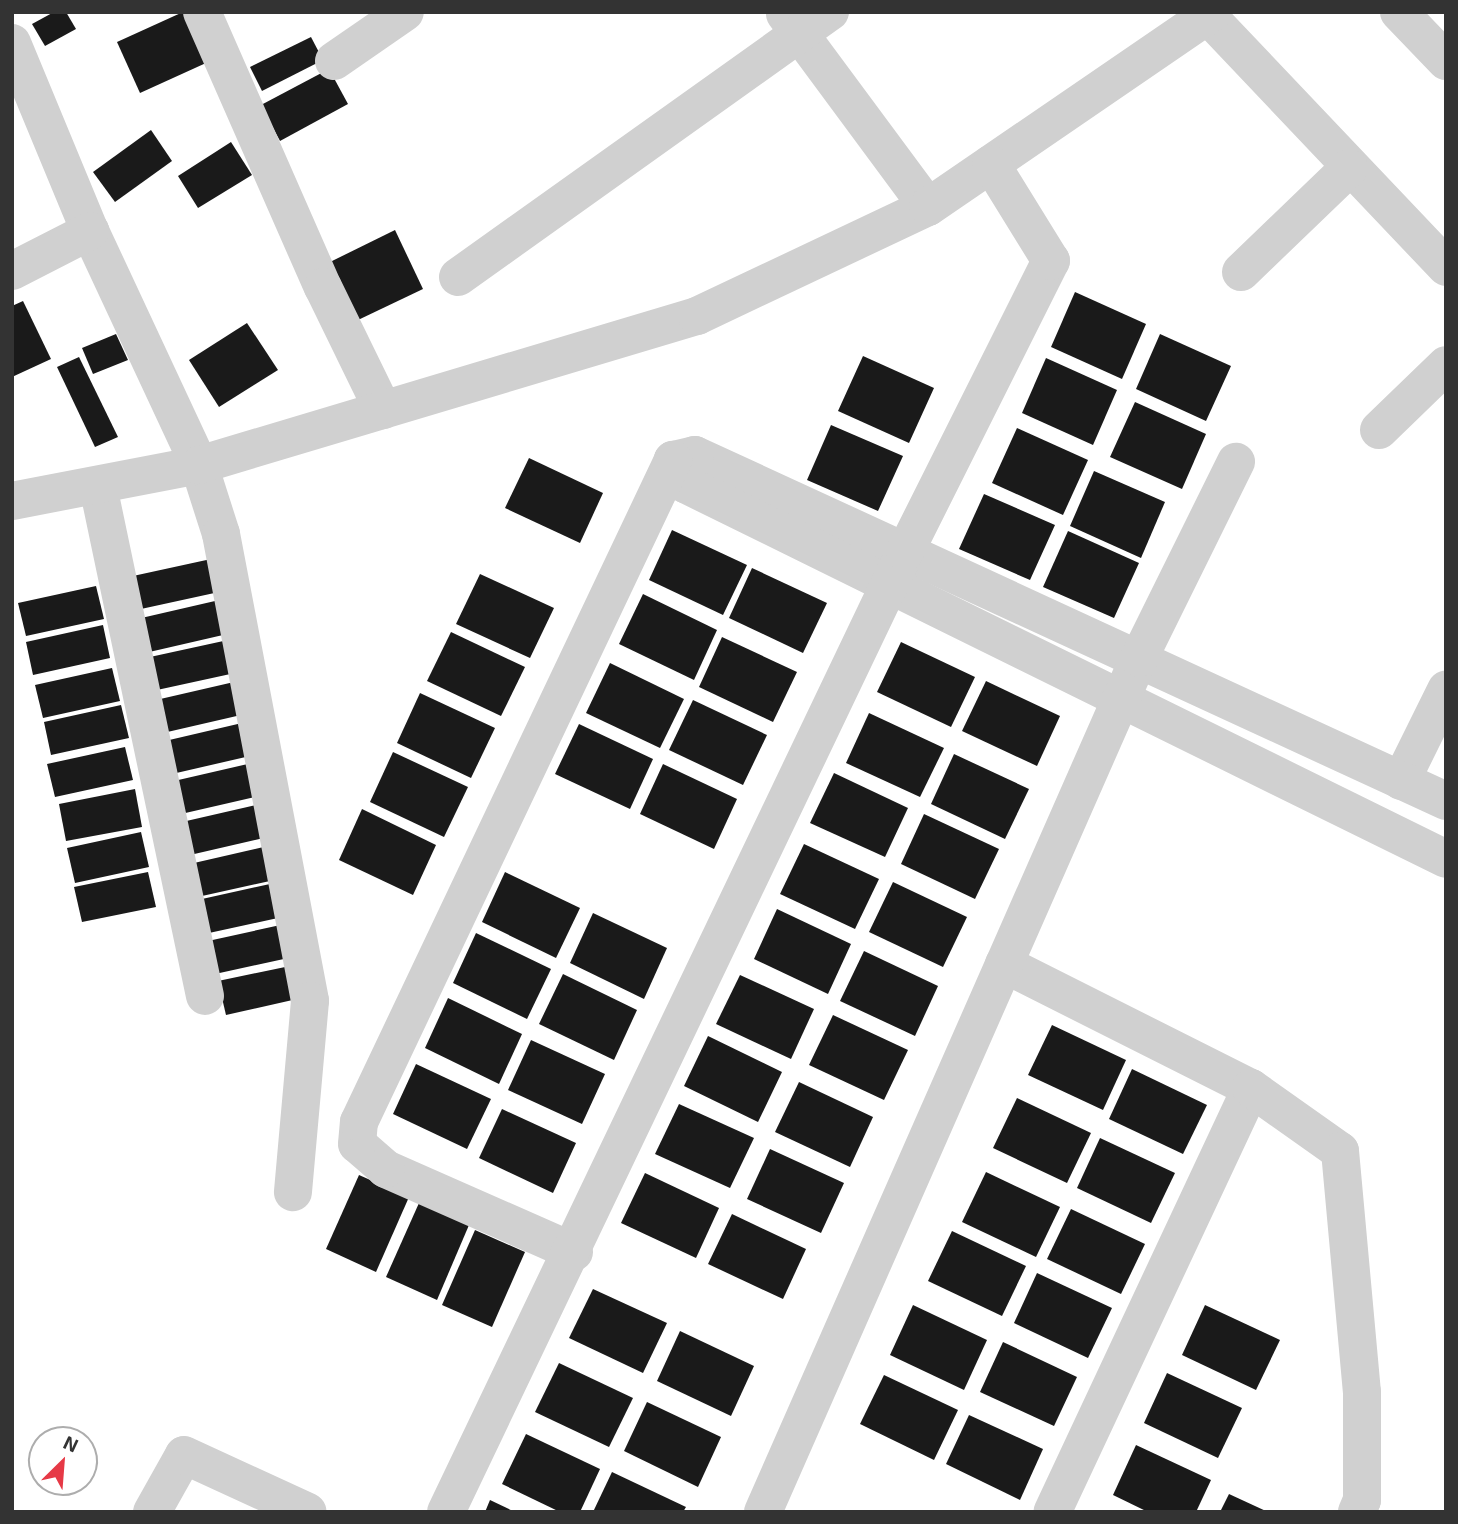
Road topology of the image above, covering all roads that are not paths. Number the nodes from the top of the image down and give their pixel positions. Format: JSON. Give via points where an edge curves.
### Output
{"nodes":[{"id":1,"x":202,"y":12,"type":"edge"},
{"id":2,"x":405,"y":12,"type":"edge"},
{"id":3,"x":1399,"y":12,"type":"edge"},
{"id":4,"x":1210,"y":14,"type":"edge"},
{"id":5,"x":804,"y":19,"type":"edge"},
{"id":6,"x":16,"y":59,"type":"edge"},
{"id":7,"x":334,"y":61,"type":"dead end"},
{"id":8,"x":1446,"y":61,"type":"edge"},
{"id":9,"x":991,"y":164,"type":"junction"},
{"id":10,"x":1349,"y":168,"type":"junction"},
{"id":11,"x":928,"y":207,"type":"junction"},
{"id":12,"x":90,"y":231,"type":"junction"},
{"id":13,"x":1446,"y":267,"type":"edge"},
{"id":14,"x":12,"y":271,"type":"edge"},
{"id":15,"x":1241,"y":272,"type":"dead end"},
{"id":16,"x":458,"y":277,"type":"dead end"},
{"id":17,"x":1446,"y":365,"type":"edge"},
{"id":18,"x":383,"y":410,"type":"junction"},
{"id":19,"x":1379,"y":430,"type":"dead end"},
{"id":20,"x":1236,"y":462,"type":"dead end"},
{"id":21,"x":199,"y":465,"type":"junction"},
{"id":22,"x":98,"y":486,"type":"junction"},
{"id":23,"x":12,"y":501,"type":"edge"},
{"id":24,"x":897,"y":568,"type":"junction"},
{"id":25,"x":1139,"y":658,"type":"junction"},
{"id":26,"x":1446,"y":690,"type":"edge"},
{"id":27,"x":1121,"y":699,"type":"junction"},
{"id":28,"x":1401,"y":781,"type":"junction"},
{"id":29,"x":1446,"y":801,"type":"edge"},
{"id":30,"x":1446,"y":859,"type":"edge"},
{"id":31,"x":1004,"y":964,"type":"junction"},
{"id":32,"x":205,"y":996,"type":"dead end"},
{"id":33,"x":1251,"y":1088,"type":"junction"},
{"id":34,"x":293,"y":1192,"type":"dead end"},
{"id":35,"x":574,"y":1252,"type":"junction"},
{"id":36,"x":152,"y":1512,"type":"edge"},
{"id":37,"x":308,"y":1512,"type":"edge"},
{"id":38,"x":446,"y":1512,"type":"edge"},
{"id":39,"x":763,"y":1512,"type":"edge"},
{"id":40,"x":1052,"y":1512,"type":"edge"},
{"id":41,"x":1357,"y":1512,"type":"edge"}],
"edges":[{"from":1,"to":18,"type":"street","via":[[323,287]]},
{"from":2,"to":7,"type":"street"},
{"from":3,"to":8,"type":"street"},
{"from":4,"to":9,"type":"street"},
{"from":4,"to":10,"type":"street"},
{"from":5,"to":11,"type":"street"},
{"from":5,"to":16,"type":"street"},
{"from":6,"to":12,"type":"street"},
{"from":9,"to":11,"type":"street"},
{"from":9,"to":24,"type":"street","via":[[1051,261]]},
{"from":10,"to":13,"type":"street"},
{"from":10,"to":15,"type":"street"},
{"from":11,"to":18,"type":"street","via":[[697,316]]},
{"from":12,"to":14,"type":"street"},
{"from":12,"to":21,"type":"street"},
{"from":17,"to":19,"type":"street"},
{"from":18,"to":21,"type":"street"},
{"from":20,"to":25,"type":"street"},
{"from":21,"to":22,"type":"street"},
{"from":21,"to":34,"type":"street","via":[[221,534],[310,1000]]},
{"from":22,"to":23,"type":"street"},
{"from":22,"to":32,"type":"street"},
{"from":24,"to":25,"type":"street"},
{"from":24,"to":27,"type":"street"},
{"from":24,"to":35,"type":"street"},
{"from":24,"to":35,"type":"street","via":[[695,455],[673,460],[359,1122],[357,1144],[386,1169]]},
{"from":25,"to":27,"type":"street"},
{"from":25,"to":28,"type":"street"},
{"from":26,"to":28,"type":"street"},
{"from":27,"to":30,"type":"street"},
{"from":27,"to":31,"type":"street"},
{"from":28,"to":29,"type":"street"},
{"from":31,"to":33,"type":"street"},
{"from":31,"to":39,"type":"street"},
{"from":33,"to":40,"type":"street"},
{"from":33,"to":41,"type":"street","via":[[1340,1151],[1362,1392],[1362,1500]]},
{"from":35,"to":38,"type":"street"},
{"from":36,"to":37,"type":"street","via":[[184,1455]]}]}
